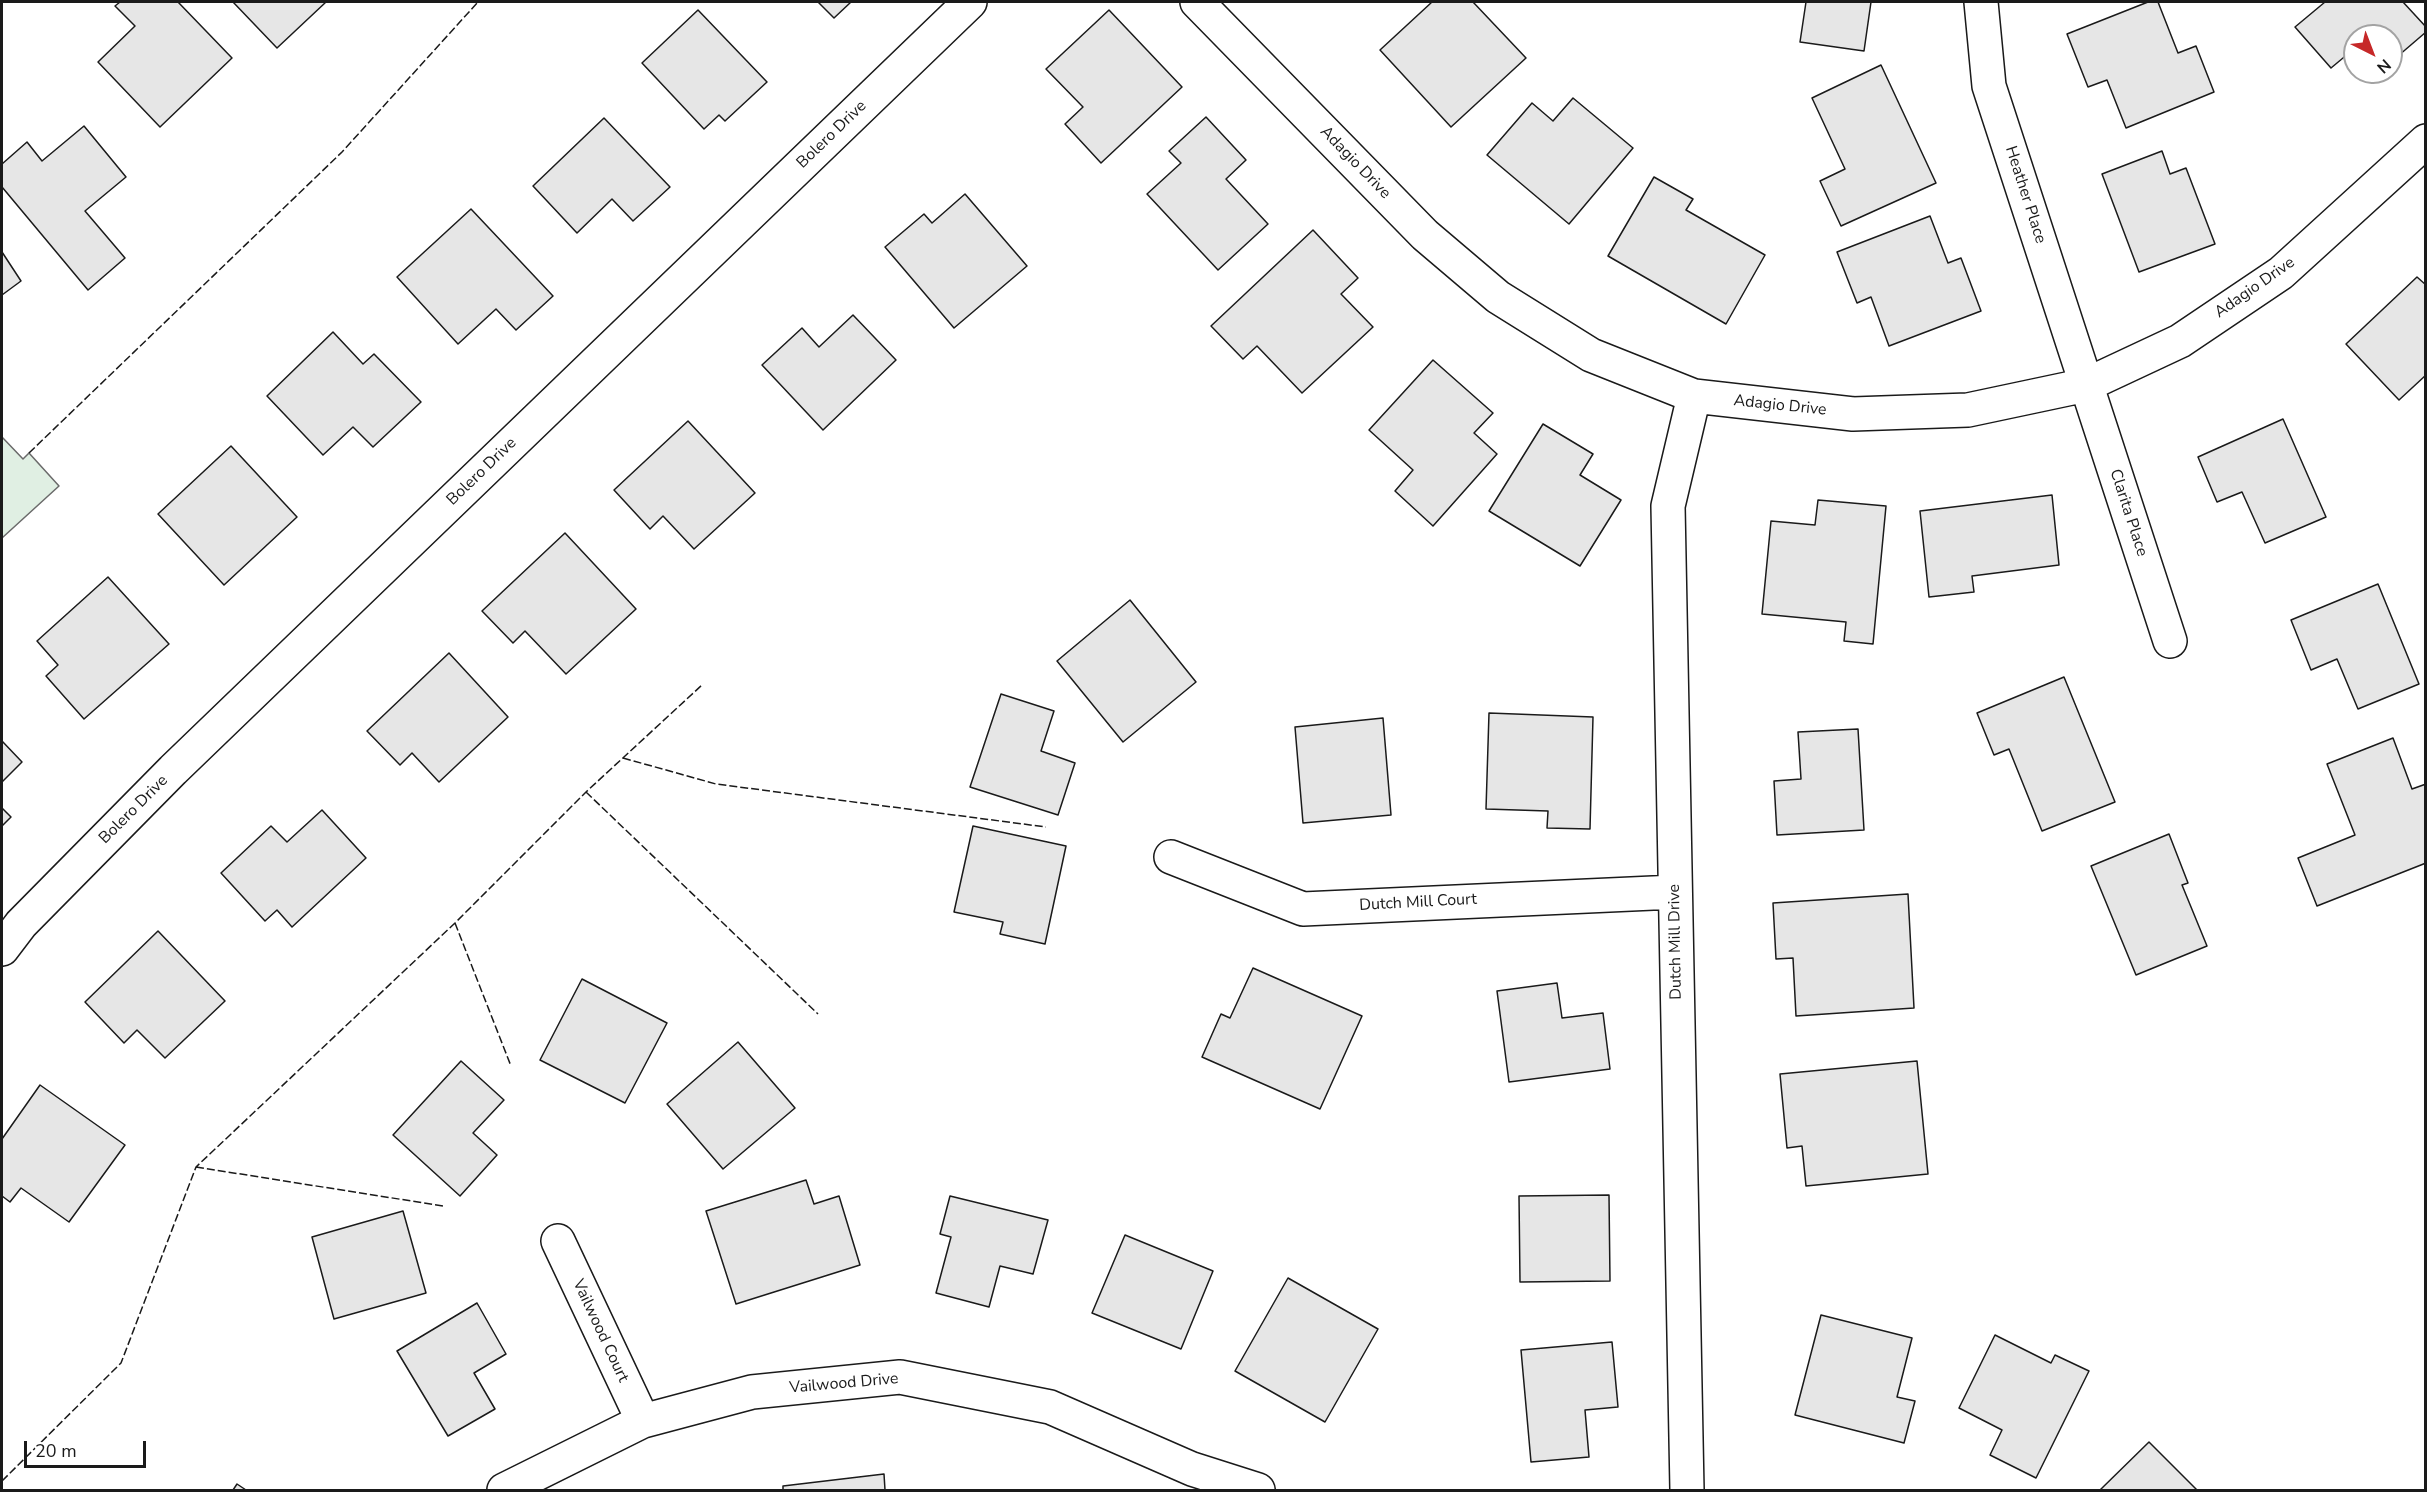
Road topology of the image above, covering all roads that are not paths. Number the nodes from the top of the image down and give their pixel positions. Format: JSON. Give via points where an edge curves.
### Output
{"nodes":[{"id":1,"x":970,"y":2,"type":"edge"},
{"id":2,"x":1197,"y":2,"type":"edge"},
{"id":3,"x":1981,"y":2,"type":"edge"},
{"id":4,"x":2426,"y":141,"type":"edge"},
{"id":5,"x":2086,"y":385,"type":"junction"},
{"id":6,"x":1694,"y":396,"type":"junction"},
{"id":7,"x":2170,"y":641,"type":"dead end"},
{"id":8,"x":1171,"y":857,"type":"dead end"},
{"id":9,"x":1675,"y":892,"type":"junction"},
{"id":10,"x":2,"y":949,"type":"edge"},
{"id":11,"x":558,"y":1241,"type":"dead end"},
{"id":12,"x":643,"y":1421,"type":"junction"},
{"id":13,"x":1186,"y":1480,"type":"edge"},
{"id":14,"x":504,"y":1491,"type":"edge"},
{"id":15,"x":1258,"y":1491,"type":"edge"},
{"id":16,"x":1687,"y":1491,"type":"edge"}],
"edges":[{"from":1,"to":10,"type":"street","name":"Bolero Drive","via":[[173,770],[21,924]]},
{"from":2,"to":6,"type":"street","name":"Adagio Drive","via":[[1425,235],[1498,297],[1591,355]]},
{"from":3,"to":5,"type":"street","name":"Heather Place","via":[[1989,86]]},
{"from":4,"to":5,"type":"street","name":"Adagio Drive","via":[[2282,273],[2180,340]]},
{"from":5,"to":6,"type":"street","name":"Adagio Drive","via":[[1968,410],[1853,414]]},
{"from":5,"to":7,"type":"street","name":"Clarita Place"},
{"from":6,"to":9,"type":"street","name":"Dutch Mill Drive","via":[[1668,506]]},
{"from":8,"to":9,"type":"street","name":"Dutch Mill Court","via":[[1303,909]]},
{"from":9,"to":16,"type":"street","name":"Dutch Mill Drive"},
{"from":11,"to":12,"type":"street","name":"Vailwood Court"},
{"from":12,"to":13,"type":"street","name":"Vailwood Drive","via":[[752,1392],[900,1377],[1050,1407]]},
{"from":12,"to":14,"type":"street","name":"Vailwood Drive"},
{"from":13,"to":15,"type":"street","name":"Vailwood Drive"}]}
